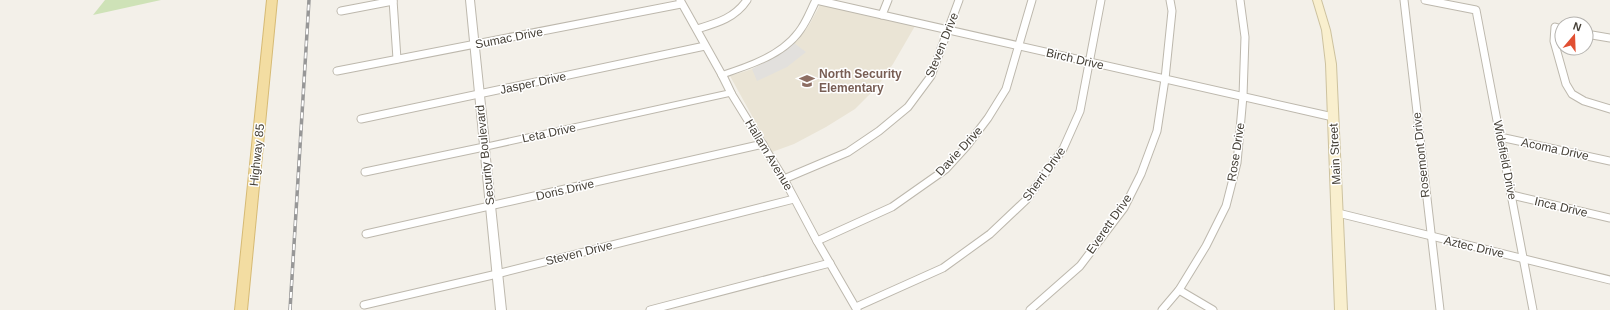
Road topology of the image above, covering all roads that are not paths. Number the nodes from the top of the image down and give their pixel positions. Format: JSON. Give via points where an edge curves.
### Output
{"nodes":[{"id":1,"x":272,"y":0,"type":"edge"},
{"id":2,"x":471,"y":0,"type":"edge"},
{"id":3,"x":747,"y":0,"type":"edge"},
{"id":4,"x":816,"y":0,"type":"edge"},
{"id":5,"x":888,"y":0,"type":"edge"},
{"id":6,"x":959,"y":0,"type":"edge"},
{"id":7,"x":1032,"y":0,"type":"edge"},
{"id":8,"x":1101,"y":0,"type":"edge"},
{"id":9,"x":1170,"y":0,"type":"edge"},
{"id":10,"x":1240,"y":0,"type":"edge"},
{"id":11,"x":1317,"y":0,"type":"edge"},
{"id":12,"x":1404,"y":0,"type":"edge"},
{"id":13,"x":1425,"y":0,"type":"edge"},
{"id":14,"x":393,"y":1,"type":"edge"},
{"id":15,"x":680,"y":2,"type":"edge"},
{"id":16,"x":341,"y":12,"type":"dead end"},
{"id":17,"x":882,"y":15,"type":"junction"},
{"id":18,"x":697,"y":29,"type":"junction"},
{"id":19,"x":949,"y":30,"type":"junction"},
{"id":20,"x":1594,"y":35,"type":"edge"},
{"id":21,"x":1610,"y":38,"type":"edge"},
{"id":22,"x":474,"y":45,"type":"junction"},
{"id":23,"x":704,"y":46,"type":"junction"},
{"id":24,"x":1019,"y":46,"type":"junction"},
{"id":25,"x":1558,"y":56,"type":"edge"},
{"id":26,"x":397,"y":59,"type":"junction"},
{"id":27,"x":1090,"y":62,"type":"junction"},
{"id":28,"x":337,"y":71,"type":"dead end"},
{"id":29,"x":722,"y":75,"type":"junction"},
{"id":30,"x":1165,"y":79,"type":"junction"},
{"id":31,"x":731,"y":93,"type":"junction"},
{"id":32,"x":479,"y":94,"type":"junction"},
{"id":33,"x":1243,"y":96,"type":"junction"},
{"id":34,"x":1610,"y":109,"type":"edge"},
{"id":35,"x":1333,"y":117,"type":"junction"},
{"id":36,"x":361,"y":119,"type":"dead end"},
{"id":37,"x":1500,"y":137,"type":"junction"},
{"id":38,"x":763,"y":144,"type":"junction"},
{"id":39,"x":484,"y":147,"type":"junction"},
{"id":40,"x":1610,"y":161,"type":"edge"},
{"id":41,"x":365,"y":172,"type":"dead end"},
{"id":42,"x":784,"y":179,"type":"junction"},
{"id":43,"x":1512,"y":195,"type":"junction"},
{"id":44,"x":794,"y":199,"type":"junction"},
{"id":45,"x":490,"y":207,"type":"junction"},
{"id":46,"x":1338,"y":213,"type":"junction"},
{"id":47,"x":1610,"y":218,"type":"edge"},
{"id":48,"x":366,"y":234,"type":"dead end"},
{"id":49,"x":1430,"y":236,"type":"junction"},
{"id":50,"x":817,"y":241,"type":"junction"},
{"id":51,"x":1523,"y":258,"type":"junction"},
{"id":52,"x":830,"y":263,"type":"junction"},
{"id":53,"x":497,"y":274,"type":"junction"},
{"id":54,"x":1610,"y":280,"type":"edge"},
{"id":55,"x":1179,"y":290,"type":"junction"},
{"id":56,"x":364,"y":305,"type":"dead end"},
{"id":57,"x":857,"y":309,"type":"edge"},
{"id":58,"x":240,"y":310,"type":"edge"},
{"id":59,"x":501,"y":310,"type":"edge"},
{"id":60,"x":650,"y":310,"type":"edge"},
{"id":61,"x":1030,"y":310,"type":"edge"},
{"id":62,"x":1162,"y":310,"type":"edge"},
{"id":63,"x":1213,"y":310,"type":"edge"},
{"id":64,"x":1341,"y":310,"type":"edge"},
{"id":65,"x":1440,"y":310,"type":"edge"},
{"id":66,"x":1533,"y":310,"type":"edge"}],
"edges":[{"from":1,"to":58,"type":"main road","name":"Highway 85"},
{"from":2,"to":22,"type":"street","name":"Security Boulevard"},
{"from":3,"to":18,"type":"street","via":[[743,8],[726,20]]},
{"from":4,"to":17,"type":"street","name":"Birch Drive"},
{"from":4,"to":29,"type":"street","via":[[803,26],[788,42],[764,58]]},
{"from":5,"to":17,"type":"street"},
{"from":6,"to":19,"type":"street","name":"Steven Drive"},
{"from":7,"to":24,"type":"street","name":"Davie Drive"},
{"from":8,"to":27,"type":"street","name":"Sherri Drive"},
{"from":9,"to":30,"type":"street","name":"Everett Drive","via":[[1172,11]]},
{"from":10,"to":33,"type":"street","name":"Rose Drive","via":[[1245,37]]},
{"from":11,"to":35,"type":"main road","name":"Main Street","via":[[1329,42]]},
{"from":12,"to":49,"type":"street","name":"Rosemont Drive"},
{"from":13,"to":37,"type":"street","name":"Widefield Drive","via":[[1476,10]]},
{"from":14,"to":16,"type":"street"},
{"from":14,"to":26,"type":"street"},
{"from":15,"to":18,"type":"street","name":"Hallam Avenue"},
{"from":15,"to":22,"type":"street","name":"Sumac Drive"},
{"from":17,"to":19,"type":"street","name":"Birch Drive"},
{"from":18,"to":23,"type":"street","name":"Hallam Avenue"},
{"from":19,"to":24,"type":"street","name":"Birch Drive"},
{"from":19,"to":42,"type":"street","name":"Steven Drive","via":[[931,76],[908,107],[848,152]]},
{"from":20,"to":21,"type":"street"},
{"from":22,"to":26,"type":"street","name":"Sumac Drive"},
{"from":22,"to":32,"type":"street","name":"Security Boulevard"},
{"from":23,"to":29,"type":"street","name":"Hallam Avenue"},
{"from":23,"to":32,"type":"street","name":"Jasper Drive"},
{"from":24,"to":27,"type":"street","name":"Birch Drive"},
{"from":24,"to":50,"type":"street","name":"Davie Drive","via":[[1006,89],[988,118],[946,169],[892,207]]},
{"from":25,"to":34,"type":"street","via":[[1566,84],[1572,94],[1584,101]]},
{"from":26,"to":28,"type":"street","name":"Sumac Drive"},
{"from":27,"to":30,"type":"street","name":"Birch Drive"},
{"from":27,"to":57,"type":"street","name":"Sherri Drive","via":[[1080,111],[1063,149],[1026,200],[990,234],[943,268]]},
{"from":29,"to":31,"type":"street","name":"Hallam Avenue"},
{"from":30,"to":33,"type":"street","name":"Birch Drive"},
{"from":30,"to":61,"type":"street","name":"Everett Drive","via":[[1157,131],[1141,174],[1124,208],[1080,266]]},
{"from":31,"to":38,"type":"street","name":"Hallam Avenue"},
{"from":31,"to":39,"type":"street","name":"Leta Drive"},
{"from":32,"to":36,"type":"street","name":"Jasper Drive"},
{"from":32,"to":39,"type":"street","name":"Security Boulevard"},
{"from":33,"to":35,"type":"street","name":"Birch Drive"},
{"from":33,"to":55,"type":"street","name":"Rose Drive","via":[[1237,163],[1226,206],[1206,246]]},
{"from":35,"to":46,"type":"main road","name":"Main Street"},
{"from":37,"to":40,"type":"street","name":"Acoma Drive"},
{"from":37,"to":43,"type":"street","name":"Widefield Drive"},
{"from":38,"to":42,"type":"street","name":"Hallam Avenue"},
{"from":38,"to":45,"type":"street","name":"Doris Drive"},
{"from":39,"to":41,"type":"street","name":"Leta Drive"},
{"from":39,"to":45,"type":"street","name":"Security Boulevard"},
{"from":42,"to":44,"type":"street","name":"Hallam Avenue"},
{"from":43,"to":47,"type":"street","name":"Inca Drive"},
{"from":43,"to":51,"type":"street","name":"Widefield Drive"},
{"from":44,"to":50,"type":"street","name":"Hallam Avenue"},
{"from":44,"to":53,"type":"street","name":"Steven Drive"},
{"from":45,"to":48,"type":"street","name":"Doris Drive"},
{"from":45,"to":53,"type":"street","name":"Security Boulevard"},
{"from":46,"to":49,"type":"street","name":"Aztec Drive"},
{"from":46,"to":64,"type":"main road","name":"Main Street"},
{"from":49,"to":51,"type":"street","name":"Aztec Drive"},
{"from":49,"to":65,"type":"street","name":"Rosemont Drive"},
{"from":50,"to":52,"type":"street","name":"Hallam Avenue"},
{"from":51,"to":54,"type":"street","name":"Aztec Drive"},
{"from":51,"to":66,"type":"street","name":"Widefield Drive"},
{"from":52,"to":57,"type":"street","name":"Hallam Avenue"},
{"from":52,"to":60,"type":"street"},
{"from":53,"to":56,"type":"street","name":"Steven Drive"},
{"from":53,"to":59,"type":"street","name":"Security Boulevard"},
{"from":55,"to":62,"type":"street","name":"Rose Drive"},
{"from":55,"to":63,"type":"street"}]}
